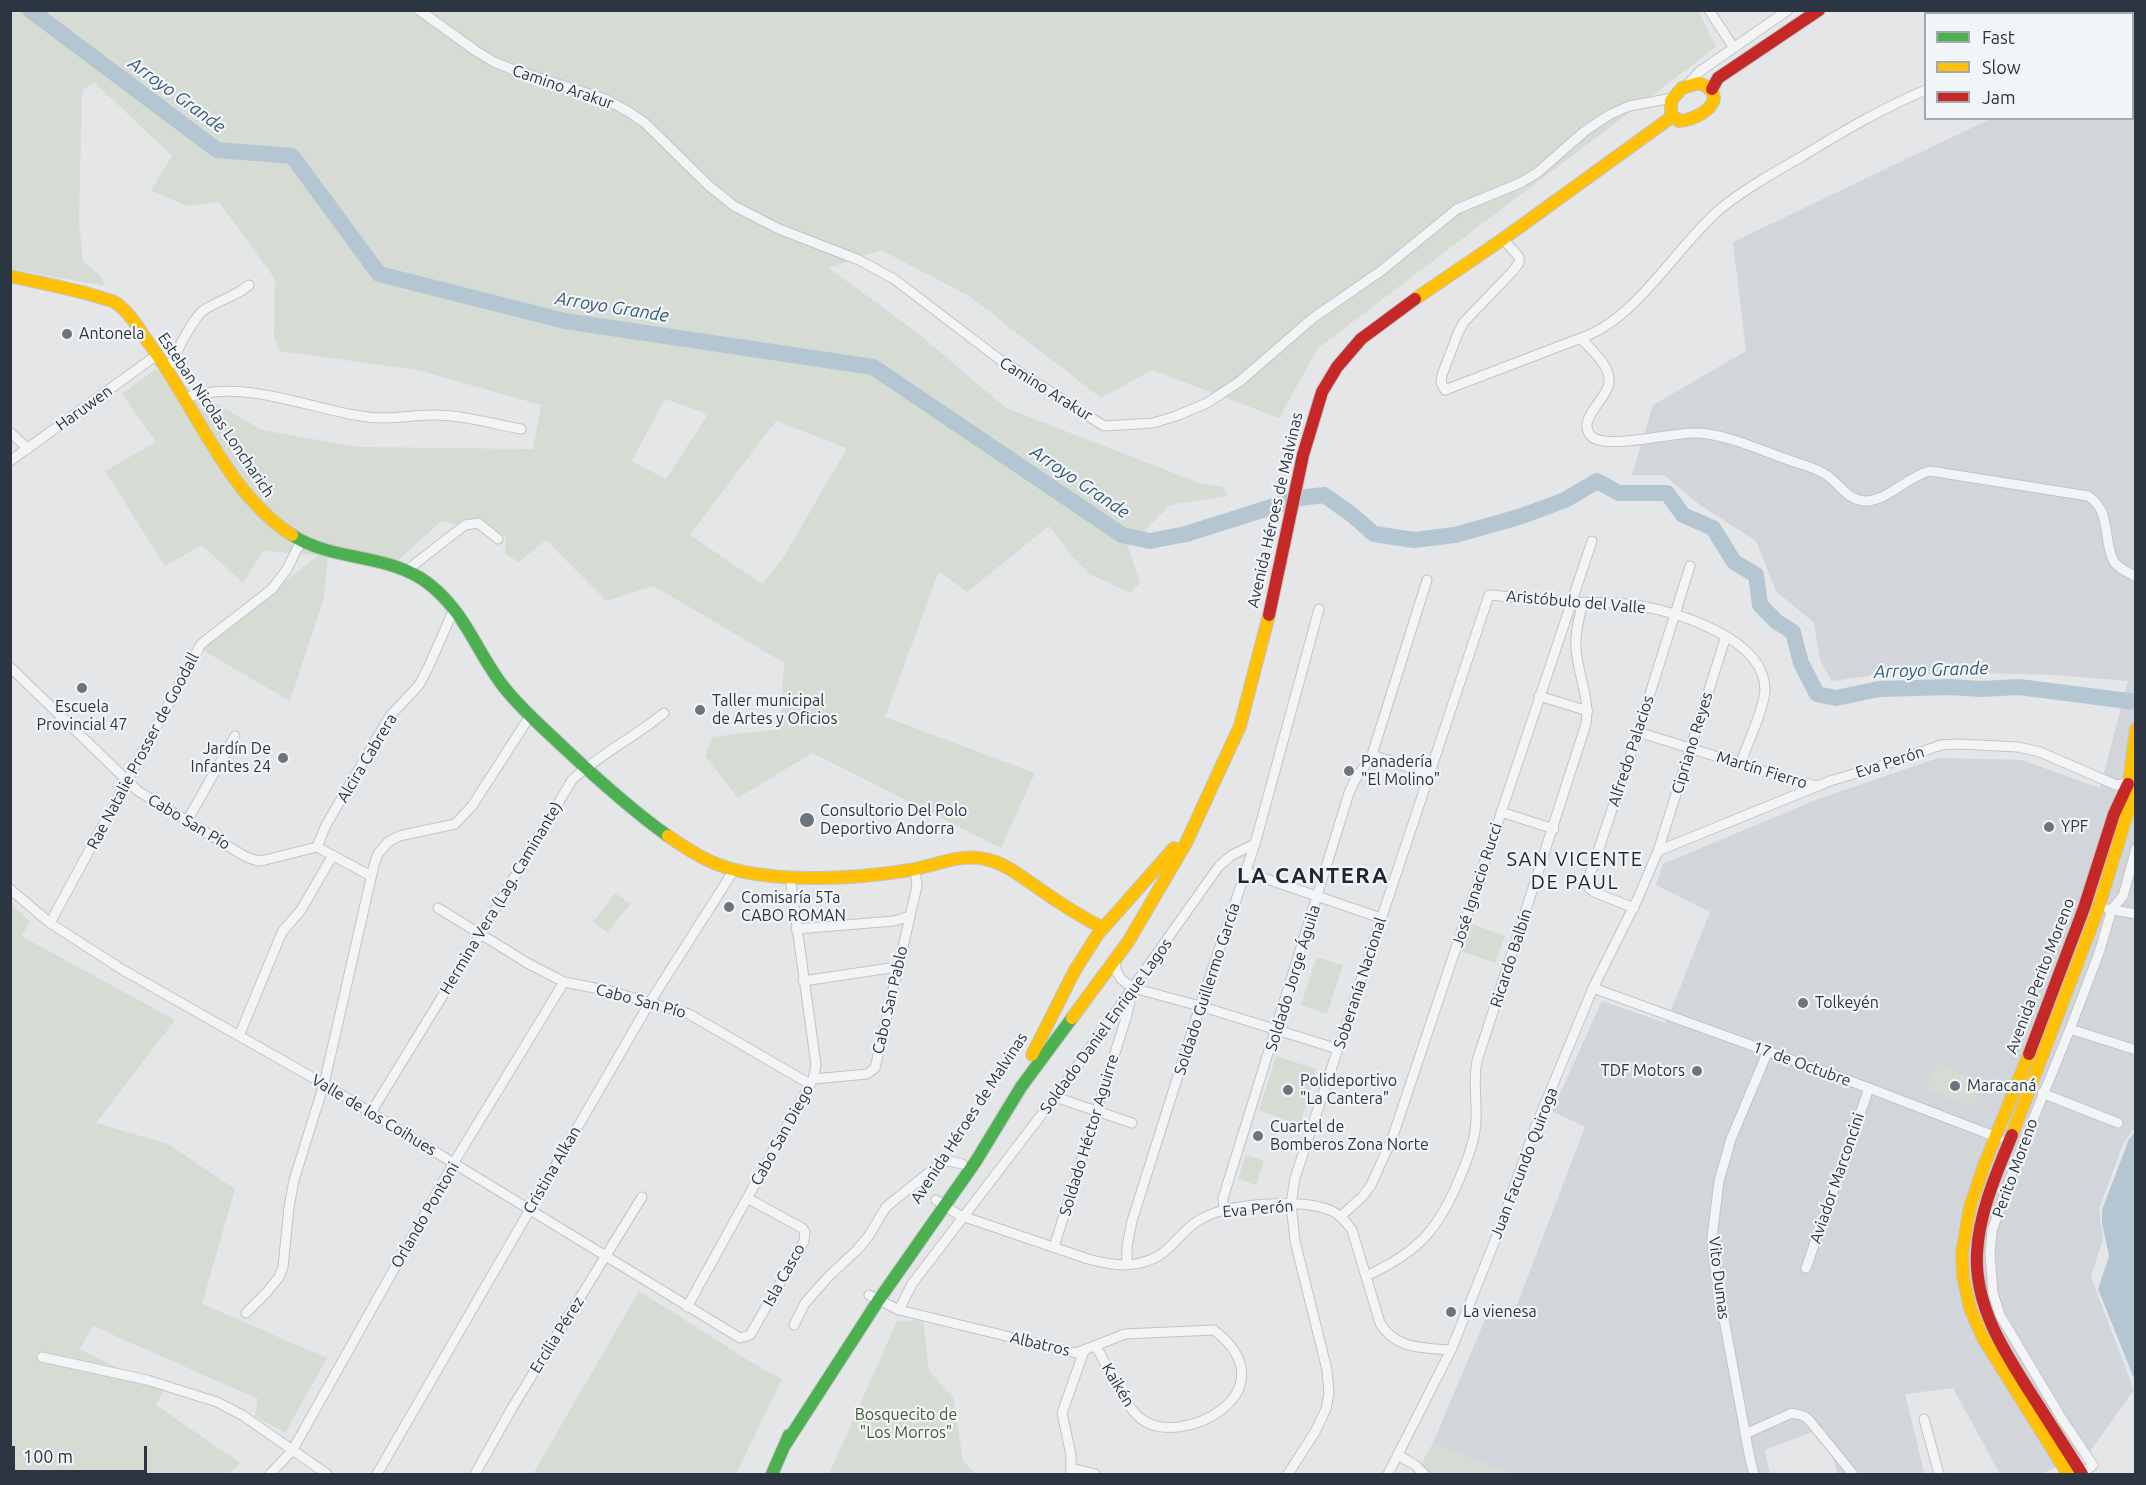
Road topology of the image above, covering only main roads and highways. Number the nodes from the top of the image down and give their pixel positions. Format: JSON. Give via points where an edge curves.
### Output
{"nodes":[{"id":1,"x":1819,"y":10,"type":"edge"},
{"id":2,"x":1712,"y":89,"type":"junction"},
{"id":3,"x":1673,"y":116,"type":"junction"},
{"id":4,"x":10,"y":276,"type":"edge"},
{"id":5,"x":2136,"y":729,"type":"edge"},
{"id":6,"x":2129,"y":783,"type":"junction"},
{"id":7,"x":2132,"y":809,"type":"edge"},
{"id":8,"x":1195,"y":821,"type":"junction"},
{"id":9,"x":1084,"y":919,"type":"junction"},
{"id":10,"x":1112,"y":927,"type":"junction"},
{"id":11,"x":1128,"y":942,"type":"junction"},
{"id":12,"x":1088,"y":951,"type":"junction"},
{"id":13,"x":1075,"y":970,"type":"junction"},
{"id":14,"x":1099,"y":983,"type":"junction"},
{"id":15,"x":940,"y":1203,"type":"junction"},
{"id":16,"x":772,"y":1474,"type":"edge"},
{"id":17,"x":2068,"y":1474,"type":"edge"},
{"id":18,"x":2082,"y":1474,"type":"edge"}],
"edges":[{"from":1,"to":2,"type":"main road","via":[[1718,78]]},
{"from":2,"to":3,"type":"main road","via":[[1714,102],[1698,117],[1679,121]]},
{"from":2,"to":3,"type":"main road","via":[[1699,83],[1682,88],[1673,98]]},
{"from":3,"to":8,"type":"main road","name":"Avenida Héroes de Malvinas","via":[[1378,325],[1347,355],[1322,392],[1303,455],[1240,726]]},
{"from":4,"to":9,"type":"main road","name":"Esteban Nicolas Loncharich","via":[[116,303],[157,355],[254,505],[301,541],[420,576],[454,609],[507,692],[530,716],[616,797],[712,863],[734,870],[790,876],[851,875],[915,869],[973,857],[988,859]]},
{"from":5,"to":6,"type":"main road","name":"Avenida Perito Moreno"},
{"from":6,"to":7,"type":"main road","name":"Avenida Perito Moreno"},
{"from":6,"to":17,"type":"main road","name":"Avenida Perito Moreno","via":[[2116,806],[2085,907],[1978,1180],[1965,1232],[1963,1276],[1985,1342]]},
{"from":7,"to":18,"type":"main road","name":"Avenida Perito Moreno","via":[[1988,1197],[1977,1251],[1980,1291],[1991,1324]]},
{"from":8,"to":10,"type":"main road","name":"Avenida Héroes de Malvinas"},
{"from":8,"to":11,"type":"main road","name":"Avenida Héroes de Malvinas"},
{"from":9,"to":10,"type":"main road","name":"Esteban Nicolas Loncharich"},
{"from":9,"to":12,"type":"main road"},
{"from":10,"to":11,"type":"main road"},
{"from":10,"to":12,"type":"main road","name":"Avenida Héroes de Malvinas"},
{"from":11,"to":14,"type":"main road","name":"Avenida Héroes de Malvinas"},
{"from":12,"to":13,"type":"main road","name":"Avenida Héroes de Malvinas"},
{"from":13,"to":14,"type":"main road","via":[[1082,982]]},
{"from":13,"to":15,"type":"main road","name":"Avenida Héroes de Malvinas","via":[[1041,1040]]},
{"from":14,"to":15,"type":"main road","name":"Avenida Héroes de Malvinas","via":[[1027,1079],[976,1161]]},
{"from":15,"to":16,"type":"main road","name":"Avenida Héroes de Malvinas","via":[[873,1298],[785,1445]]}]}
